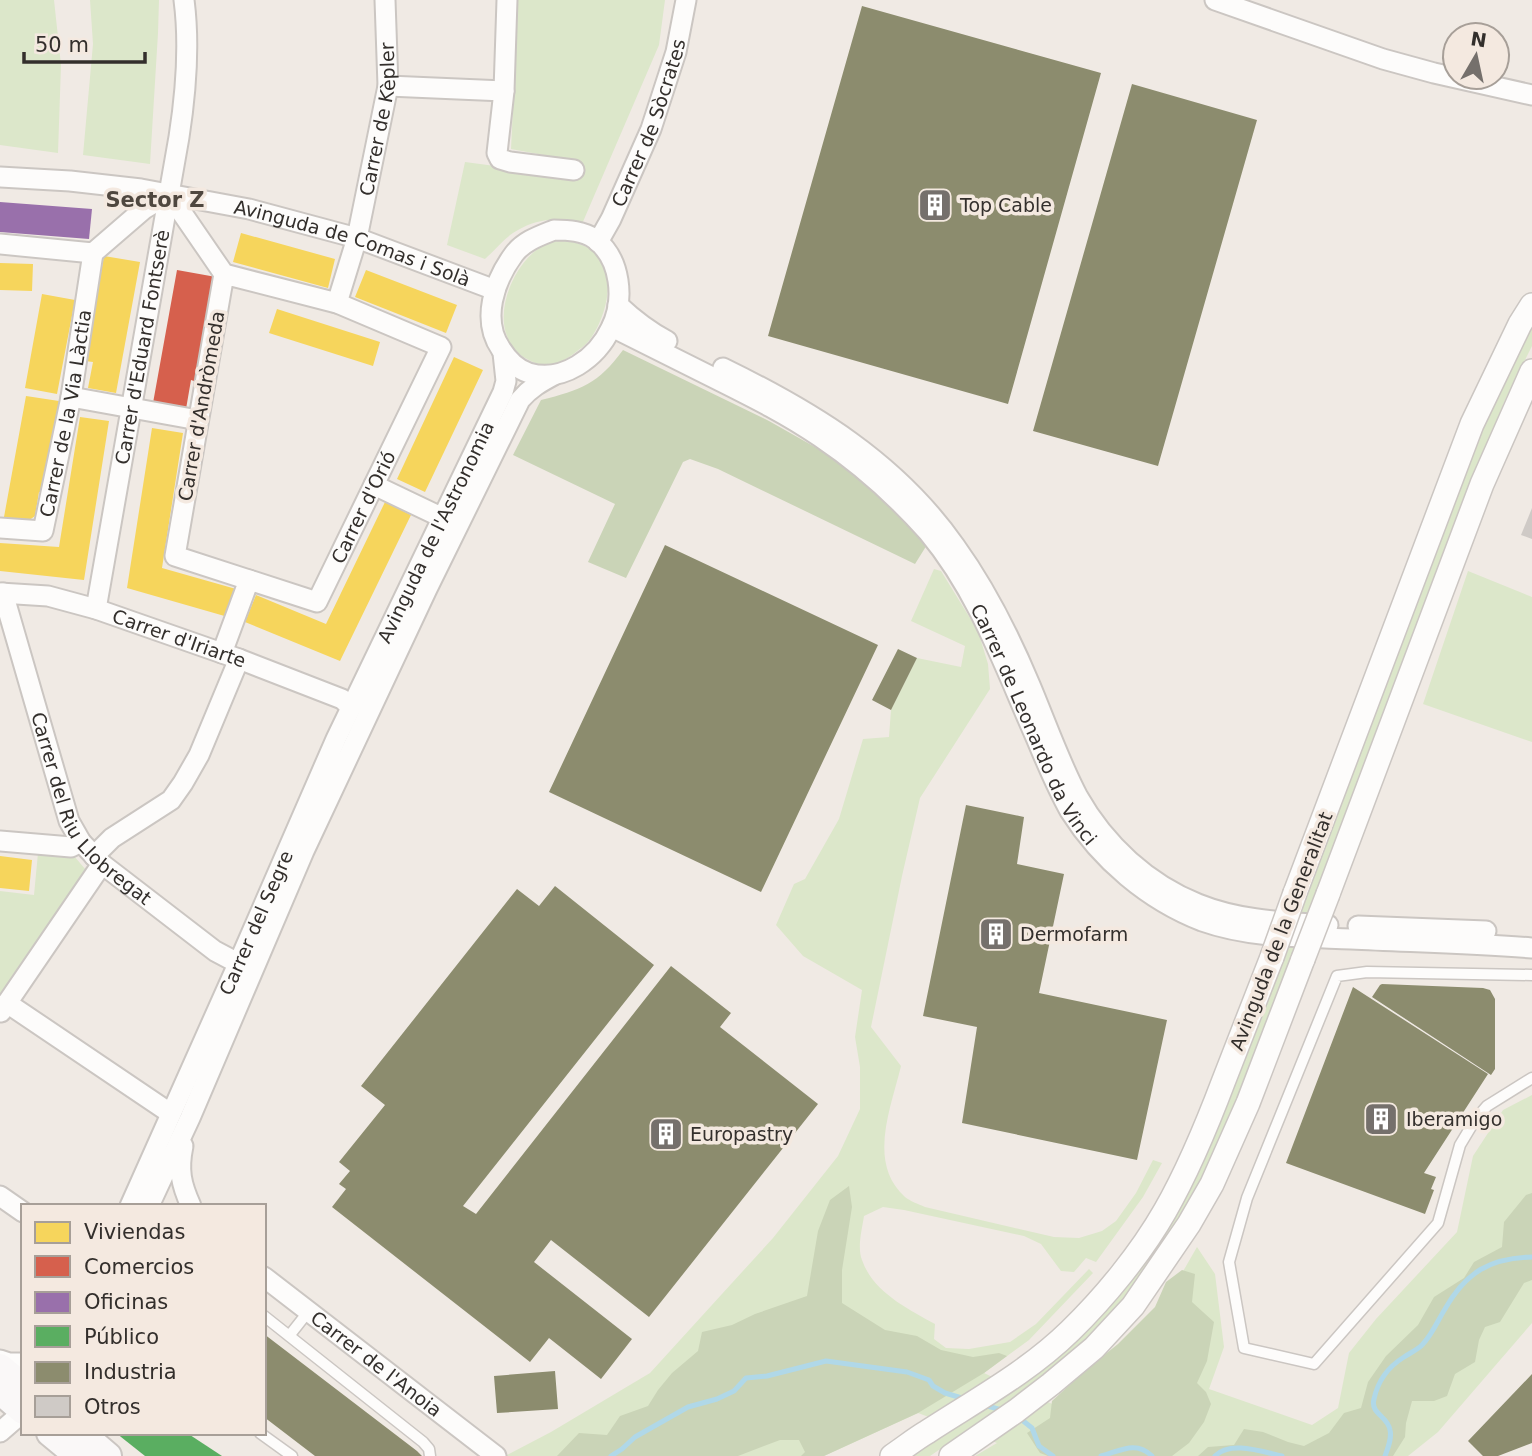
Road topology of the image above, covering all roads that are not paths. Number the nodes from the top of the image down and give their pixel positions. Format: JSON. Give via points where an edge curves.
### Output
{"nodes":[{"id":1,"x":184,"y":0,"type":"edge"},
{"id":2,"x":385,"y":0,"type":"edge"},
{"id":3,"x":507,"y":0,"type":"edge"},
{"id":4,"x":686,"y":0,"type":"edge"},
{"id":5,"x":1215,"y":0,"type":"edge"},
{"id":6,"x":388,"y":86,"type":"junction"},
{"id":7,"x":504,"y":90,"type":"junction"},
{"id":8,"x":1532,"y":95,"type":"edge"},
{"id":9,"x":574,"y":170,"type":"dead end"},
{"id":10,"x":0,"y":177,"type":"edge"},
{"id":11,"x":169,"y":194,"type":"junction"},
{"id":12,"x":357,"y":238,"type":"junction"},
{"id":13,"x":598,"y":242,"type":"junction"},
{"id":14,"x":0,"y":244,"type":"edge"},
{"id":15,"x":98,"y":248,"type":"junction"},
{"id":16,"x":224,"y":274,"type":"junction"},
{"id":17,"x":495,"y":290,"type":"junction"},
{"id":18,"x":337,"y":303,"type":"junction"},
{"id":19,"x":618,"y":305,"type":"junction"},
{"id":20,"x":1532,"y":305,"type":"edge"},
{"id":21,"x":612,"y":327,"type":"junction"},
{"id":22,"x":503,"y":353,"type":"junction"},
{"id":23,"x":1532,"y":371,"type":"edge"},
{"id":24,"x":555,"y":375,"type":"junction"},
{"id":25,"x":71,"y":397,"type":"junction"},
{"id":26,"x":132,"y":408,"type":"junction"},
{"id":27,"x":198,"y":420,"type":"junction"},
{"id":28,"x":374,"y":485,"type":"junction"},
{"id":29,"x":443,"y":519,"type":"junction"},
{"id":30,"x":0,"y":528,"type":"edge"},
{"id":31,"x":249,"y":580,"type":"junction"},
{"id":32,"x":2,"y":593,"type":"edge"},
{"id":33,"x":96,"y":608,"type":"junction"},
{"id":34,"x":230,"y":656,"type":"junction"},
{"id":35,"x":379,"y":692,"type":"joint"},
{"id":36,"x":351,"y":707,"type":"junction"},
{"id":37,"x":0,"y":841,"type":"edge"},
{"id":38,"x":93,"y":854,"type":"junction"},
{"id":39,"x":1532,"y":936,"type":"edge"},
{"id":40,"x":1532,"y":948,"type":"edge"},
{"id":41,"x":246,"y":967,"type":"junction"},
{"id":42,"x":1532,"y":975,"type":"edge"},
{"id":43,"x":4,"y":1008,"type":"edge"},
{"id":44,"x":1532,"y":1078,"type":"edge"},
{"id":45,"x":170,"y":1113,"type":"junction"},
{"id":46,"x":190,"y":1118,"type":"junction"},
{"id":47,"x":160,"y":1137,"type":"junction"},
{"id":48,"x":0,"y":1196,"type":"edge"},
{"id":49,"x":131,"y":1204,"type":"edge"},
{"id":50,"x":150,"y":1204,"type":"edge"},
{"id":51,"x":189,"y":1204,"type":"edge"},
{"id":52,"x":191,"y":1204,"type":"edge"},
{"id":53,"x":21,"y":1211,"type":"edge"},
{"id":54,"x":266,"y":1279,"type":"edge"},
{"id":55,"x":308,"y":1312,"type":"junction"},
{"id":56,"x":266,"y":1318,"type":"edge"},
{"id":57,"x":289,"y":1335,"type":"junction"},
{"id":58,"x":0,"y":1360,"type":"edge"},
{"id":59,"x":21,"y":1363,"type":"edge"},
{"id":60,"x":0,"y":1367,"type":"edge"},
{"id":61,"x":21,"y":1384,"type":"edge"},
{"id":62,"x":0,"y":1391,"type":"edge"},
{"id":63,"x":21,"y":1409,"type":"edge"},
{"id":64,"x":21,"y":1413,"type":"edge"},
{"id":65,"x":0,"y":1432,"type":"edge"},
{"id":66,"x":52,"y":1435,"type":"edge"},
{"id":67,"x":83,"y":1435,"type":"edge"},
{"id":68,"x":263,"y":1435,"type":"edge"},
{"id":69,"x":492,"y":1455,"type":"edge"},
{"id":70,"x":78,"y":1456,"type":"edge"},
{"id":71,"x":108,"y":1456,"type":"edge"},
{"id":72,"x":292,"y":1456,"type":"edge"},
{"id":73,"x":430,"y":1456,"type":"edge"},
{"id":74,"x":892,"y":1456,"type":"edge"},
{"id":75,"x":951,"y":1456,"type":"edge"}],
"edges":[{"from":1,"to":11,"type":"street","name":"Carrer d'Eduard Fontserè","via":[[186,87]]},
{"from":2,"to":6,"type":"street","name":"Carrer de Kèpler"},
{"from":3,"to":7,"type":"street"},
{"from":4,"to":13,"type":"street","name":"Carrer de Sòcrates","via":[[676,52],[651,130]]},
{"from":5,"to":8,"type":"street","via":[[1383,59]]},
{"from":6,"to":7,"type":"street"},
{"from":6,"to":12,"type":"street","name":"Carrer de Kèpler"},
{"from":7,"to":9,"type":"street","via":[[500,159]]},
{"from":10,"to":11,"type":"street","name":"Avinguda de Comas i Solà"},
{"from":11,"to":12,"type":"street","name":"Avinguda de Comas i Solà","via":[[249,209]]},
{"from":11,"to":15,"type":"street"},
{"from":11,"to":16,"type":"street"},
{"from":11,"to":26,"type":"street","name":"Carrer d'Eduard Fontserè"},
{"from":12,"to":17,"type":"street","name":"Avinguda de Comas i Solà"},
{"from":12,"to":18,"type":"street","name":"Carrer de Kèpler"},
{"from":13,"to":17,"type":"street","via":[[566,230],[532,239],[515,253]]},
{"from":13,"to":19,"type":"street","via":[[615,267]]},
{"from":14,"to":15,"type":"street"},
{"from":15,"to":25,"type":"street","name":"Carrer de la Via Làctia"},
{"from":16,"to":18,"type":"street"},
{"from":16,"to":27,"type":"street","name":"Carrer d'Andròmeda"},
{"from":17,"to":22,"type":"street","via":[[491,327]]},
{"from":18,"to":28,"type":"street","name":"Carrer d'Orió","via":[[441,347]]},
{"from":19,"to":21,"type":"street"},
{"from":19,"to":39,"type":"street","name":"Carrer de Leonardo da Vinci","via":[[651,333],[821,421],[884,467],[925,509],[954,544],[997,613],[1079,798],[1115,847],[1158,883],[1198,904],[1262,920]]},
{"from":20,"to":74,"type":"street","name":"Avinguda de la Generalitat","bridge":true,"via":[[1472,424],[1272,957],[1203,1133],[1165,1212],[1108,1290],[1070,1331],[997,1389]]},
{"from":21,"to":24,"type":"street","via":[[584,361]]},
{"from":21,"to":40,"type":"street","name":"Carrer de Leonardo da Vinci","via":[[818,435],[881,484],[928,533],[983,617],[1070,811],[1111,862],[1153,896],[1203,921],[1256,934]]},
{"from":22,"to":24,"type":"street","via":[[524,371]]},
{"from":22,"to":29,"type":"street","name":"Avinguda de l'Astronomia","via":[[503,393]]},
{"from":23,"to":75,"type":"street","name":"Avinguda de la Generalitat","bridge":true,"via":[[1482,484],[1303,959],[1212,1184],[1133,1306],[1094,1348],[1017,1411]]},
{"from":24,"to":35,"type":"street","name":"Avinguda de l'Astronomia","via":[[528,391],[514,410]]},
{"from":25,"to":26,"type":"street"},
{"from":25,"to":30,"type":"street","name":"Carrer de la Via Làctia","via":[[43,531]]},
{"from":26,"to":27,"type":"street"},
{"from":26,"to":33,"type":"street","name":"Carrer d'Eduard Fontserè"},
{"from":27,"to":31,"type":"street","name":"Carrer d'Andròmeda","via":[[175,556]]},
{"from":28,"to":29,"type":"street"},
{"from":28,"to":31,"type":"street","name":"Carrer d'Orió","via":[[317,602]]},
{"from":29,"to":36,"type":"street","name":"Avinguda de l'Astronomia"},
{"from":31,"to":34,"type":"street"},
{"from":32,"to":33,"type":"street","name":"Carrer d'Iriarte","via":[[48,596]]},
{"from":32,"to":38,"type":"street","name":"Carrer del Riu Llobregat","via":[[69,821]]},
{"from":33,"to":34,"type":"street","name":"Carrer d'Iriarte"},
{"from":34,"to":36,"type":"street","name":"Carrer d'Iriarte","via":[[342,699]]},
{"from":34,"to":38,"type":"street","via":[[199,755],[183,783],[171,800]]},
{"from":35,"to":41,"type":"street","name":"Carrer del Segre"},
{"from":36,"to":41,"type":"street","name":"Carrer del Segre"},
{"from":37,"to":38,"type":"street","via":[[71,847]]},
{"from":38,"to":41,"type":"street","name":"Carrer del Riu Llobregat","via":[[215,951]]},
{"from":38,"to":43,"type":"street"},
{"from":41,"to":45,"type":"street","name":"Carrer del Segre"},
{"from":41,"to":46,"type":"street","name":"Carrer del Segre"},
{"from":42,"to":44,"type":"lane","via":[[1367,972],[1337,976],[1248,1198],[1229,1262],[1244,1349],[1314,1364],[1437,1223],[1460,1145],[1475,1120],[1487,1106]]},
{"from":43,"to":45,"type":"street"},
{"from":45,"to":47,"type":"street","name":"Carrer del Segre"},
{"from":46,"to":50,"type":"street","name":"Carrer del Segre"},
{"from":46,"to":52,"type":"street","name":"Carrer del Segre","via":[[180,1176]]},
{"from":47,"to":49,"type":"street","name":"Carrer del Segre"},
{"from":47,"to":50,"type":"street","name":"Carrer del Segre"},
{"from":48,"to":53,"type":"street"},
{"from":50,"to":51,"type":"street","name":"Carrer del Segre","via":[[165,1195]]},
{"from":54,"to":55,"type":"street","name":"Carrer de l'Anoia"},
{"from":55,"to":57,"type":"lane"},
{"from":55,"to":69,"type":"street","name":"Carrer de l'Anoia"},
{"from":56,"to":57,"type":"lane"},
{"from":57,"to":73,"type":"lane","via":[[423,1442]]},
{"from":58,"to":59,"type":"street"},
{"from":60,"to":61,"type":"main road"},
{"from":62,"to":63,"type":"main road"},
{"from":64,"to":65,"type":"street"},
{"from":66,"to":70,"type":"main road"},
{"from":67,"to":71,"type":"main road"},
{"from":68,"to":72,"type":"lane"}]}
